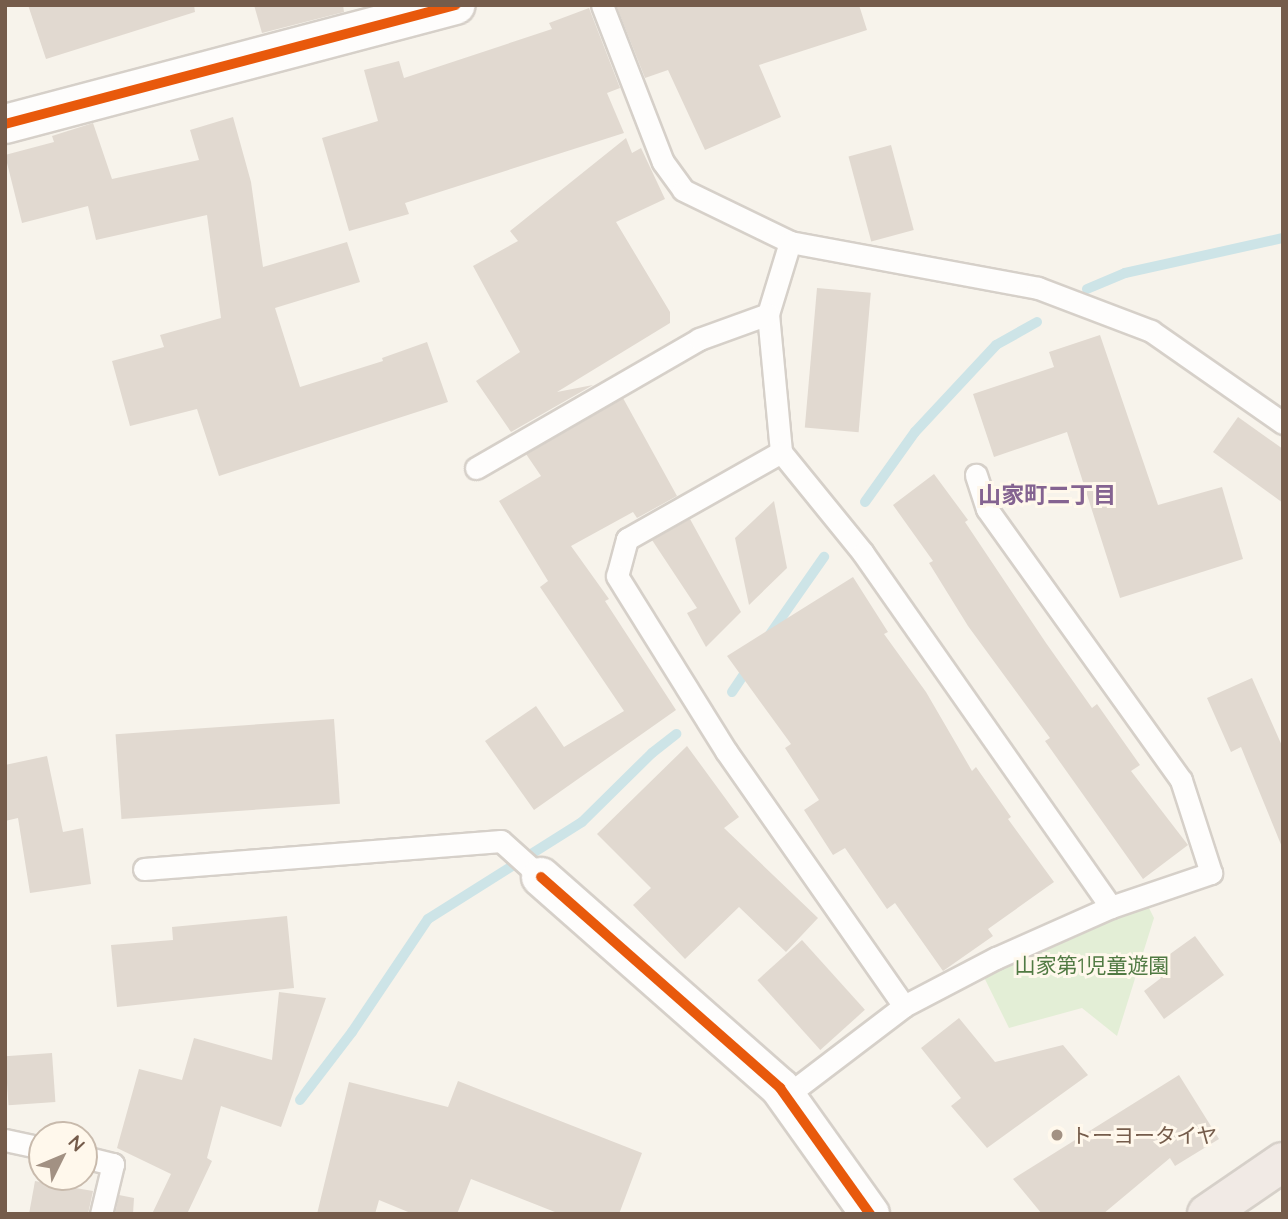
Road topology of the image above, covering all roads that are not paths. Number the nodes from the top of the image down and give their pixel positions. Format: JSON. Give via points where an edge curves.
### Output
{"nodes":[{"id":1,"x":456,"y":5,"type":"edge"},
{"id":2,"x":602,"y":5,"type":"edge"},
{"id":3,"x":408,"y":11,"type":"edge"},
{"id":4,"x":5,"y":124,"type":"edge"},
{"id":5,"x":790,"y":242,"type":"junction"},
{"id":6,"x":768,"y":314,"type":"junction"},
{"id":7,"x":1283,"y":423,"type":"edge"},
{"id":8,"x":781,"y":452,"type":"junction"},
{"id":9,"x":476,"y":468,"type":"dead end"},
{"id":10,"x":976,"y":475,"type":"dead end"},
{"id":11,"x":144,"y":869,"type":"dead end"},
{"id":12,"x":541,"y":877,"type":"joint"},
{"id":13,"x":1111,"y":907,"type":"junction"},
{"id":14,"x":904,"y":1006,"type":"junction"},
{"id":15,"x":786,"y":1096,"type":"junction"},
{"id":16,"x":6,"y":1141,"type":"edge"},
{"id":17,"x":28,"y":1145,"type":"edge"},
{"id":18,"x":98,"y":1160,"type":"edge"},
{"id":19,"x":1283,"y":1162,"type":"edge"},
{"id":20,"x":102,"y":1214,"type":"edge"},
{"id":21,"x":870,"y":1214,"type":"edge"},
{"id":22,"x":1207,"y":1214,"type":"edge"}],
"edges":[{"from":1,"to":3,"type":"street"},
{"from":2,"to":5,"type":"lane","via":[[663,162],[683,190]]},
{"from":3,"to":4,"type":"street"},
{"from":5,"to":6,"type":"lane"},
{"from":5,"to":7,"type":"lane","via":[[1038,288],[1151,331]]},
{"from":6,"to":8,"type":"lane"},
{"from":6,"to":9,"type":"lane","via":[[699,339]]},
{"from":8,"to":13,"type":"lane","via":[[863,553]]},
{"from":8,"to":14,"type":"lane","via":[[627,538],[617,576],[726,751]]},
{"from":10,"to":13,"type":"lane","via":[[987,509],[1181,780],[1211,873]]},
{"from":11,"to":12,"type":"lane","via":[[500,841]]},
{"from":12,"to":15,"type":"street"},
{"from":13,"to":14,"type":"lane","via":[[996,958]]},
{"from":14,"to":15,"type":"lane"},
{"from":15,"to":21,"type":"street"},
{"from":16,"to":17,"type":"lane"},
{"from":18,"to":20,"type":"lane","via":[[113,1164]]},
{"from":19,"to":22,"type":"highway"}]}
